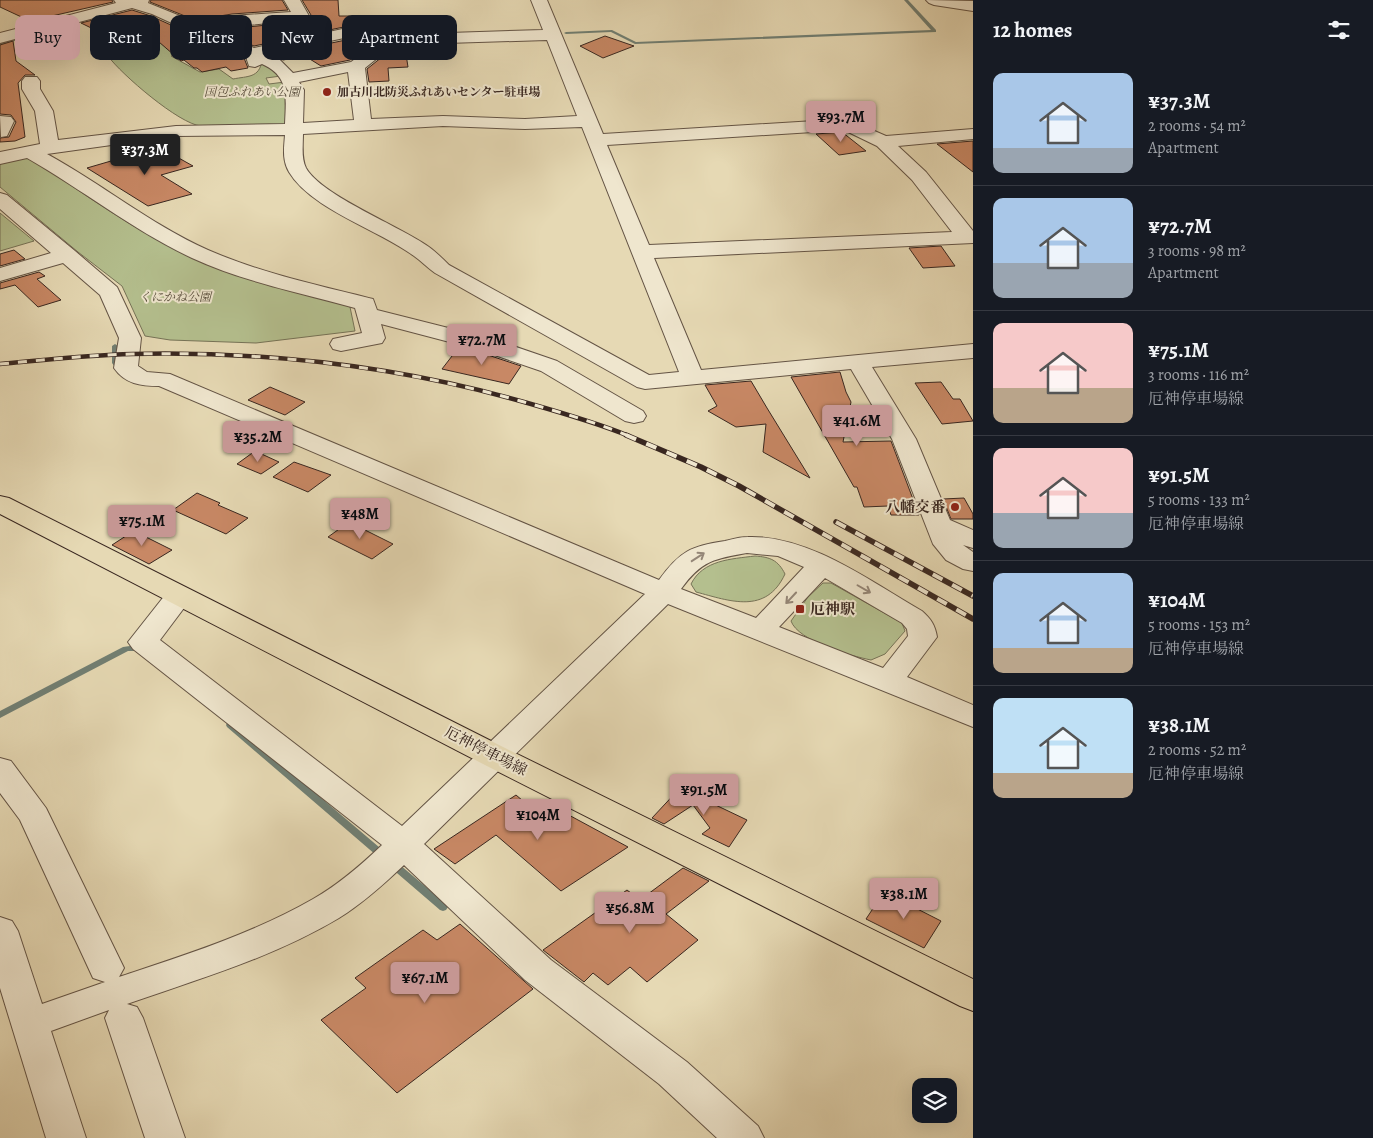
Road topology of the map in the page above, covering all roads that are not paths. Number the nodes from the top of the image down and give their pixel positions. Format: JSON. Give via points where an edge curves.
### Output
{"nodes":[{"id":1,"x":292,"y":0,"type":"edge"},
{"id":2,"x":539,"y":0,"type":"edge"},
{"id":3,"x":934,"y":0,"type":"edge"},
{"id":4,"x":134,"y":1,"type":"edge"},
{"id":5,"x":973,"y":6,"type":"edge"},
{"id":6,"x":170,"y":17,"type":"edge"},
{"id":7,"x":252,"y":20,"type":"edge"},
{"id":8,"x":342,"y":33,"type":"edge"},
{"id":9,"x":553,"y":35,"type":"junction"},
{"id":10,"x":0,"y":38,"type":"edge"},
{"id":11,"x":457,"y":38,"type":"edge"},
{"id":12,"x":254,"y":54,"type":"junction"},
{"id":13,"x":364,"y":60,"type":"edge"},
{"id":14,"x":356,"y":66,"type":"junction"},
{"id":15,"x":253,"y":73,"type":"dead end"},
{"id":16,"x":289,"y":79,"type":"junction"},
{"id":17,"x":31,"y":81,"type":"dead end"},
{"id":18,"x":588,"y":121,"type":"junction"},
{"id":19,"x":364,"y":125,"type":"junction"},
{"id":20,"x":294,"y":129,"type":"junction"},
{"id":21,"x":973,"y":134,"type":"edge"},
{"id":22,"x":596,"y":140,"type":"junction"},
{"id":23,"x":883,"y":142,"type":"junction"},
{"id":24,"x":176,"y":146,"type":"dead end"},
{"id":25,"x":51,"y":155,"type":"junction"},
{"id":26,"x":0,"y":158,"type":"edge"},
{"id":27,"x":0,"y":199,"type":"edge"},
{"id":28,"x":970,"y":237,"type":"edge"},
{"id":29,"x":642,"y":252,"type":"junction"},
{"id":30,"x":68,"y":255,"type":"junction"},
{"id":31,"x":0,"y":275,"type":"edge"},
{"id":32,"x":368,"y":314,"type":"junction"},
{"id":33,"x":341,"y":344,"type":"dead end"},
{"id":34,"x":973,"y":351,"type":"edge"},
{"id":35,"x":857,"y":361,"type":"junction"},
{"id":36,"x":693,"y":378,"type":"junction"},
{"id":37,"x":634,"y":416,"type":"dead end"},
{"id":38,"x":0,"y":504,"type":"edge"},
{"id":39,"x":938,"y":525,"type":"junction"},
{"id":40,"x":973,"y":540,"type":"edge"},
{"id":41,"x":973,"y":563,"type":"edge"},
{"id":42,"x":822,"y":565,"type":"junction"},
{"id":43,"x":664,"y":592,"type":"junction"},
{"id":44,"x":179,"y":596,"type":"junction"},
{"id":45,"x":760,"y":631,"type":"junction"},
{"id":46,"x":888,"y":681,"type":"junction"},
{"id":47,"x":973,"y":717,"type":"edge"},
{"id":48,"x":496,"y":757,"type":"junction"},
{"id":49,"x":0,"y":769,"type":"edge"},
{"id":50,"x":404,"y":845,"type":"junction"},
{"id":51,"x":0,"y":931,"type":"edge"},
{"id":52,"x":106,"y":968,"type":"dead end"},
{"id":53,"x":973,"y":996,"type":"edge"},
{"id":54,"x":124,"y":1018,"type":"dead end"},
{"id":55,"x":29,"y":1023,"type":"junction"},
{"id":56,"x":66,"y":1138,"type":"edge"},
{"id":57,"x":166,"y":1138,"type":"edge"},
{"id":58,"x":744,"y":1138,"type":"edge"}],
"edges":[{"from":1,"to":7,"type":"street","via":[[301,16]]},
{"from":2,"to":9,"type":"street"},
{"from":3,"to":5,"type":"street"},
{"from":4,"to":6,"type":"street"},
{"from":4,"to":10,"type":"street"},
{"from":8,"to":12,"type":"street"},
{"from":9,"to":11,"type":"street"},
{"from":9,"to":18,"type":"street"},
{"from":12,"to":15,"type":"street","via":[[256,66]]},
{"from":12,"to":16,"type":"street","via":[[278,66]]},
{"from":13,"to":14,"type":"street"},
{"from":14,"to":16,"type":"street"},
{"from":14,"to":19,"type":"street"},
{"from":16,"to":20,"type":"street","via":[[295,90]]},
{"from":17,"to":25,"type":"street","via":[[30,89],[44,111]]},
{"from":18,"to":19,"type":"street","via":[[525,124],[443,121]]},
{"from":18,"to":22,"type":"street"},
{"from":19,"to":20,"type":"street"},
{"from":20,"to":25,"type":"street","via":[[176,131]]},
{"from":20,"to":36,"type":"street","via":[[293,158],[298,171],[310,185],[421,251],[442,269],[644,382]]},
{"from":21,"to":23,"type":"street"},
{"from":22,"to":23,"type":"street","via":[[848,124]]},
{"from":22,"to":29,"type":"street"},
{"from":23,"to":28,"type":"street","via":[[919,176]]},
{"from":24,"to":25,"type":"street"},
{"from":25,"to":26,"type":"street","via":[[29,151]]},
{"from":25,"to":32,"type":"street","via":[[154,230],[180,244],[246,271],[365,304]]},
{"from":27,"to":30,"type":"street"},
{"from":28,"to":29,"type":"street"},
{"from":29,"to":36,"type":"street"},
{"from":30,"to":31,"type":"street"},
{"from":30,"to":43,"type":"street","via":[[109,292],[130,338],[126,368],[142,379],[162,379]]},
{"from":32,"to":33,"type":"street","via":[[374,338]]},
{"from":32,"to":37,"type":"street","via":[[488,345],[549,366]]},
{"from":34,"to":35,"type":"street"},
{"from":35,"to":36,"type":"street"},
{"from":35,"to":39,"type":"street","via":[[904,439]]},
{"from":38,"to":44,"type":"main road","name":"厄神停車場線"},
{"from":39,"to":40,"type":"street"},
{"from":39,"to":41,"type":"street","via":[[946,544]]},
{"from":43,"to":42,"type":"street","one_way":true,"via":[[682,568],[705,552],[727,548],[767,546],[785,549]]},
{"from":42,"to":45,"type":"street","one_way":true},
{"from":42,"to":46,"type":"street","one_way":true,"via":[[912,617],[921,626],[923,637]]},
{"from":43,"to":45,"type":"street"},
{"from":43,"to":48,"type":"street"},
{"from":44,"to":48,"type":"main road","name":"厄神停車場線"},
{"from":44,"to":50,"type":"street","via":[[143,642]]},
{"from":45,"to":46,"type":"street"},
{"from":46,"to":47,"type":"street"},
{"from":48,"to":50,"type":"street"},
{"from":48,"to":53,"type":"main road","name":"厄神停車場線"},
{"from":49,"to":52,"type":"street","via":[[34,816]]},
{"from":50,"to":55,"type":"street","via":[[371,876],[334,902],[278,933],[230,954]]},
{"from":50,"to":58,"type":"street","via":[[538,970],[673,1073]]},
{"from":51,"to":55,"type":"street"},
{"from":54,"to":57,"type":"street"},
{"from":55,"to":56,"type":"street"}]}
